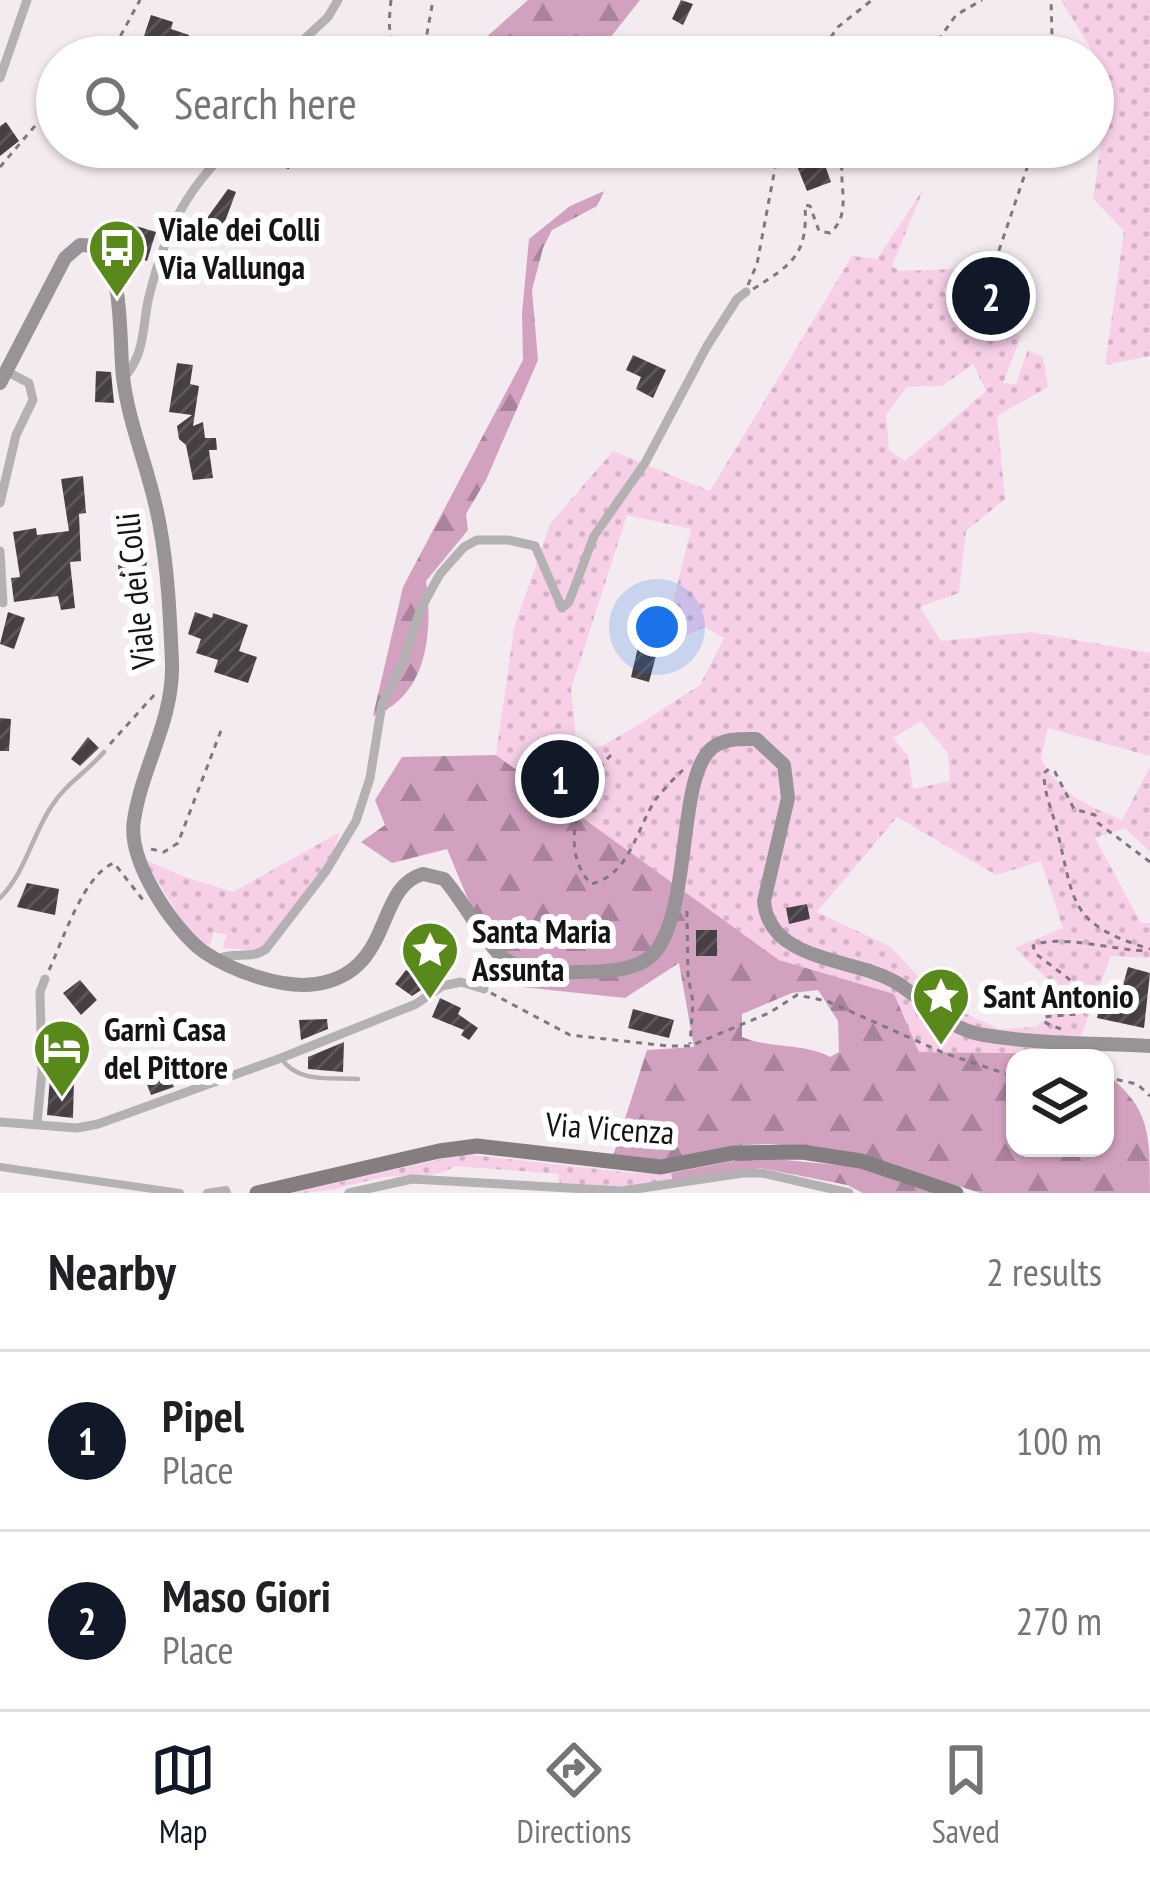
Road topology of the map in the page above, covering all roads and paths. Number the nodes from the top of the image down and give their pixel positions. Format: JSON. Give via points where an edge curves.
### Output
{"nodes":[{"id":1,"x":28,"y":0,"type":"edge"},
{"id":2,"x":140,"y":0,"type":"edge"},
{"id":3,"x":338,"y":0,"type":"edge"},
{"id":4,"x":391,"y":0,"type":"edge"},
{"id":5,"x":433,"y":0,"type":"edge"},
{"id":6,"x":872,"y":0,"type":"edge"},
{"id":7,"x":982,"y":0,"type":"edge"},
{"id":8,"x":1051,"y":0,"type":"edge"},
{"id":9,"x":120,"y":36,"type":"edge"},
{"id":10,"x":307,"y":36,"type":"edge"},
{"id":11,"x":392,"y":36,"type":"edge"},
{"id":12,"x":427,"y":36,"type":"edge"},
{"id":13,"x":832,"y":36,"type":"edge"},
{"id":14,"x":942,"y":36,"type":"edge"},
{"id":15,"x":1052,"y":36,"type":"edge"},
{"id":16,"x":0,"y":78,"type":"edge"},
{"id":17,"x":36,"y":127,"type":"edge"},
{"id":18,"x":0,"y":167,"type":"edge"},
{"id":19,"x":208,"y":168,"type":"edge"},
{"id":20,"x":775,"y":168,"type":"edge"},
{"id":21,"x":842,"y":168,"type":"edge"},
{"id":22,"x":1027,"y":168,"type":"edge"},
{"id":23,"x":995,"y":262,"type":"dead end"},
{"id":24,"x":742,"y":296,"type":"junction"},
{"id":25,"x":3,"y":377,"type":"edge"},
{"id":26,"x":123,"y":379,"type":"junction"},
{"id":27,"x":0,"y":503,"type":"edge"},
{"id":28,"x":0,"y":550,"type":"edge"},
{"id":29,"x":4,"y":603,"type":"dead end"},
{"id":30,"x":172,"y":682,"type":"junction"},
{"id":31,"x":222,"y":728,"type":"dead end"},
{"id":32,"x":104,"y":752,"type":"joint"},
{"id":33,"x":611,"y":755,"type":"dead end"},
{"id":34,"x":701,"y":760,"type":"junction"},
{"id":35,"x":134,"y":840,"type":"junction"},
{"id":36,"x":1150,"y":862,"type":"edge"},
{"id":37,"x":677,"y":892,"type":"junction"},
{"id":38,"x":0,"y":898,"type":"edge"},
{"id":39,"x":145,"y":902,"type":"dead end"},
{"id":40,"x":1150,"y":950,"type":"edge"},
{"id":41,"x":216,"y":959,"type":"junction"},
{"id":42,"x":45,"y":979,"type":"joint"},
{"id":43,"x":484,"y":989,"type":"joint"},
{"id":44,"x":1070,"y":1042,"type":"junction"},
{"id":45,"x":690,"y":1046,"type":"junction"},
{"id":46,"x":1150,"y":1046,"type":"edge"},
{"id":47,"x":281,"y":1058,"type":"junction"},
{"id":48,"x":1006,"y":1074,"type":"edge"},
{"id":49,"x":358,"y":1079,"type":"dead end"},
{"id":50,"x":1114,"y":1079,"type":"edge"},
{"id":51,"x":1150,"y":1096,"type":"edge"},
{"id":52,"x":0,"y":1122,"type":"edge"},
{"id":53,"x":38,"y":1123,"type":"junction"},
{"id":54,"x":0,"y":1167,"type":"edge"},
{"id":55,"x":180,"y":1193,"type":"edge"},
{"id":56,"x":207,"y":1193,"type":"edge"},
{"id":57,"x":226,"y":1193,"type":"edge"},
{"id":58,"x":257,"y":1193,"type":"edge"},
{"id":59,"x":349,"y":1193,"type":"edge"},
{"id":60,"x":849,"y":1193,"type":"edge"},
{"id":61,"x":956,"y":1193,"type":"edge"}],
"edges":[{"from":1,"to":16,"type":"street"},
{"from":2,"to":9,"type":"path"},
{"from":3,"to":10,"type":"street"},
{"from":4,"to":11,"type":"path"},
{"from":5,"to":12,"type":"path"},
{"from":6,"to":13,"type":"path"},
{"from":7,"to":14,"type":"path","via":[[956,15]]},
{"from":8,"to":15,"type":"path"},
{"from":17,"to":18,"type":"path"},
{"from":19,"to":26,"type":"street","via":[[179,207],[148,301],[141,352]]},
{"from":20,"to":24,"type":"path","via":[[757,264]]},
{"from":21,"to":24,"type":"path","via":[[838,226],[819,230],[805,205],[807,236],[795,255]]},
{"from":22,"to":23,"type":"path"},
{"from":24,"to":41,"type":"street","via":[[594,536],[569,602],[562,608],[536,546],[523,543],[471,542],[440,574],[382,704],[356,821],[266,950]]},
{"from":25,"to":26,"type":"main road","name":"Viale dei Colli","via":[[65,258],[89,244],[105,252],[113,269]]},
{"from":25,"to":27,"type":"street","via":[[29,383],[34,400],[16,435]]},
{"from":26,"to":30,"type":"main road","name":"Viale dei Colli","via":[[160,527]]},
{"from":28,"to":29,"type":"street"},
{"from":30,"to":32,"type":"path","via":[[146,700]]},
{"from":30,"to":35,"type":"main road","name":"Viale dei Colli"},
{"from":31,"to":35,"type":"path","via":[[178,842],[164,852]]},
{"from":32,"to":38,"type":"lane","via":[[50,808]]},
{"from":33,"to":34,"type":"path","via":[[575,819],[579,872],[591,884],[623,863],[656,800]]},
{"from":34,"to":37,"type":"main road"},
{"from":34,"to":44,"type":"main road","via":[[731,739],[756,739],[784,765],[788,798],[764,901],[788,942],[891,980],[953,1026]]},
{"from":35,"to":41,"type":"main road","via":[[143,870],[181,929]]},
{"from":36,"to":40,"type":"path","via":[[1074,809],[1055,772],[1044,773],[1073,898],[1106,932]]},
{"from":37,"to":41,"type":"main road","via":[[655,952],[610,971],[560,973],[510,962],[444,879],[423,874],[403,885],[369,956],[326,982],[279,982]]},
{"from":37,"to":45,"type":"path","via":[[690,921]]},
{"from":39,"to":42,"type":"path","via":[[108,863]]},
{"from":40,"to":44,"type":"path","via":[[1033,946],[1069,979],[1084,1008],[1044,1017]]},
{"from":42,"to":53,"type":"street"},
{"from":43,"to":45,"type":"path","via":[[570,1035]]},
{"from":43,"to":47,"type":"street","via":[[442,986]]},
{"from":44,"to":46,"type":"main road"},
{"from":45,"to":48,"type":"path","via":[[797,995]]},
{"from":47,"to":49,"type":"lane","via":[[318,1078]]},
{"from":47,"to":53,"type":"street","via":[[98,1124]]},
{"from":50,"to":51,"type":"path"},
{"from":52,"to":53,"type":"street"},
{"from":54,"to":55,"type":"street"},
{"from":56,"to":57,"type":"street"},
{"from":58,"to":61,"type":"main road","name":"Via Vicenza","via":[[477,1146],[661,1168],[733,1153],[802,1152],[861,1161]]},
{"from":59,"to":60,"type":"street","via":[[412,1179],[622,1191],[743,1173]]}]}
